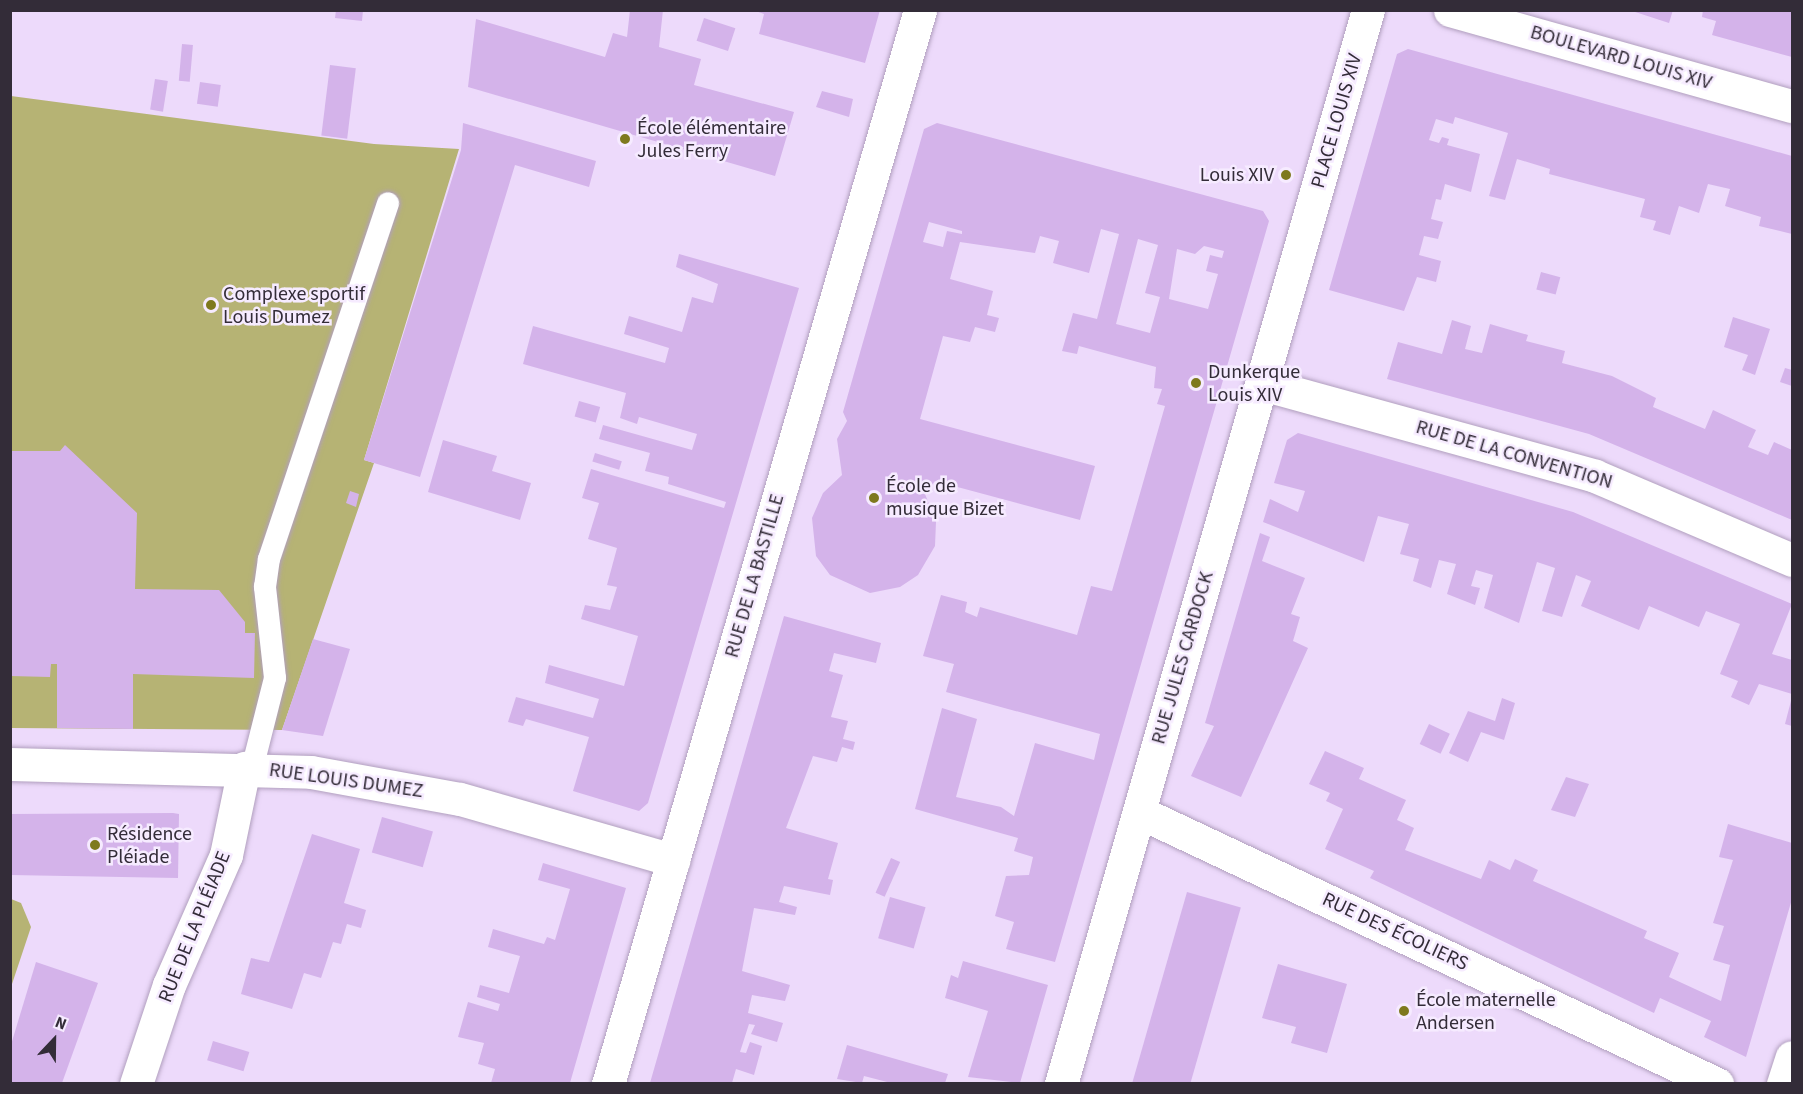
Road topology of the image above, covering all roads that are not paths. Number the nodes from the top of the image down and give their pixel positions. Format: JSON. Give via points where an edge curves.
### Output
{"nodes":[{"id":1,"x":920,"y":10,"type":"edge"},
{"id":2,"x":1368,"y":10,"type":"edge"},
{"id":3,"x":1450,"y":10,"type":"edge"},
{"id":4,"x":1792,"y":106,"type":"edge"},
{"id":5,"x":388,"y":203,"type":"dead end"},
{"id":6,"x":1306,"y":232,"type":"joint"},
{"id":7,"x":1262,"y":384,"type":"junction"},
{"id":8,"x":1792,"y":560,"type":"edge"},
{"id":9,"x":10,"y":764,"type":"edge"},
{"id":10,"x":248,"y":769,"type":"junction"},
{"id":11,"x":1139,"y":812,"type":"junction"},
{"id":12,"x":673,"y":860,"type":"junction"},
{"id":13,"x":1792,"y":1057,"type":"edge"},
{"id":14,"x":136,"y":1083,"type":"edge"},
{"id":15,"x":608,"y":1083,"type":"edge"},
{"id":16,"x":1061,"y":1083,"type":"edge"},
{"id":17,"x":1716,"y":1083,"type":"edge"},
{"id":18,"x":1783,"y":1083,"type":"edge"}],
"edges":[{"from":1,"to":12,"type":"street","name":"RUE DE LA BASTILLE"},
{"from":2,"to":6,"type":"street","name":"PLACE LOUIS XIV"},
{"from":3,"to":4,"type":"street","name":"BOULEVARD LOUIS XIV"},
{"from":5,"to":10,"type":"lane","via":[[269,559],[265,587],[275,678]]},
{"from":6,"to":7,"type":"street","name":"RUE JULES CARDOCK"},
{"from":7,"to":8,"type":"street","name":"RUE DE LA CONVENTION","via":[[1595,476]]},
{"from":7,"to":11,"type":"street","name":"RUE JULES CARDOCK"},
{"from":9,"to":10,"type":"street","name":"RUE LOUIS DUMEZ"},
{"from":10,"to":12,"type":"street","name":"RUE LOUIS DUMEZ","via":[[311,772],[460,799]]},
{"from":10,"to":14,"type":"street","name":"RUE DE LA PLÉIADE","via":[[226,855],[169,985]]},
{"from":11,"to":16,"type":"street","name":"RUE JULES CARDOCK"},
{"from":11,"to":17,"type":"street","name":"RUE DES ÉCOLIERS"},
{"from":12,"to":15,"type":"street","name":"RUE DE LA BASTILLE"},
{"from":13,"to":18,"type":"street"}]}
